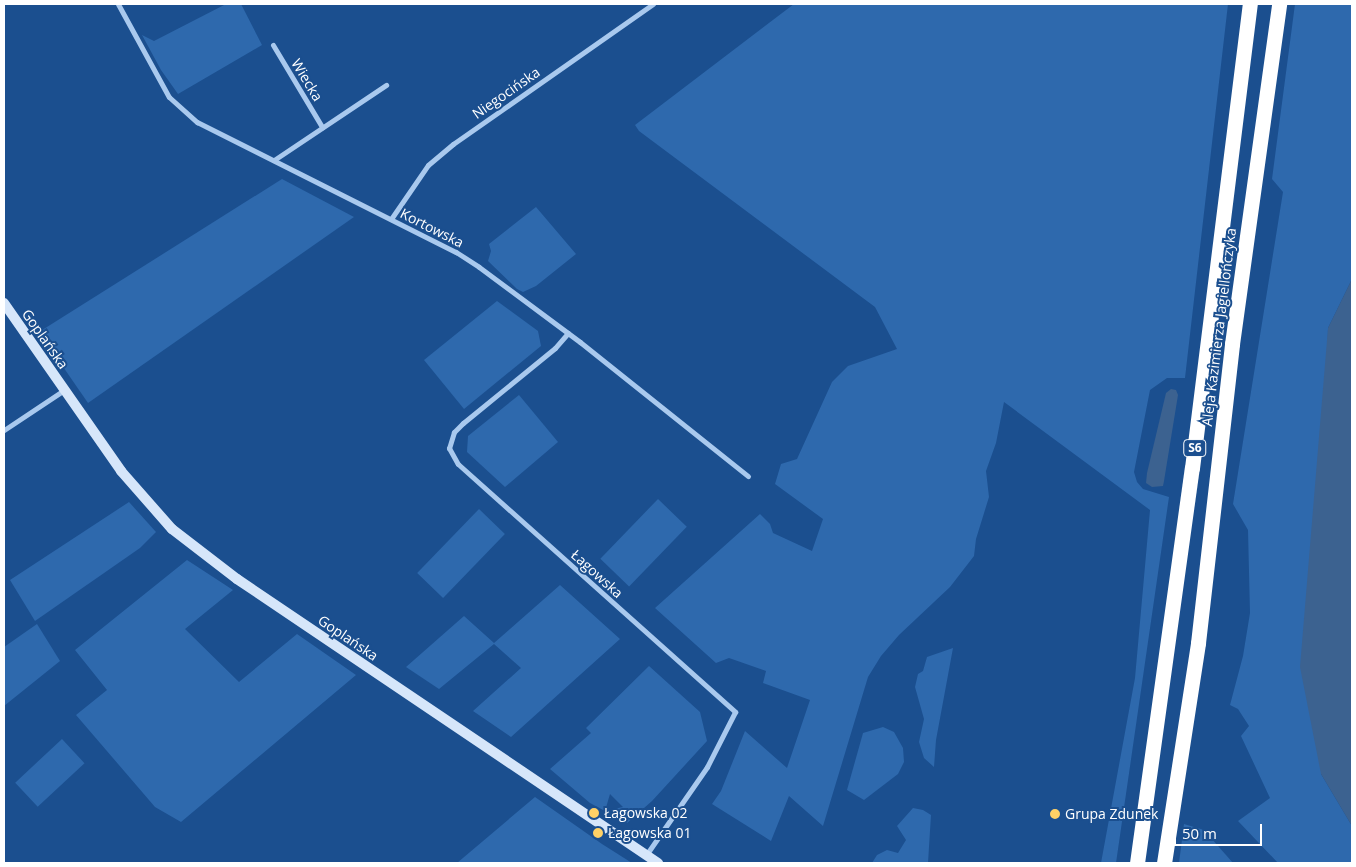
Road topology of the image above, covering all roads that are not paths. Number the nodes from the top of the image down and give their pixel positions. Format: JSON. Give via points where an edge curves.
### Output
{"nodes":[{"id":1,"x":118,"y":4,"type":"edge"},
{"id":2,"x":653,"y":4,"type":"edge"},
{"id":3,"x":1250,"y":4,"type":"edge"},
{"id":4,"x":1279,"y":4,"type":"edge"},
{"id":5,"x":273,"y":45,"type":"dead end"},
{"id":6,"x":386,"y":85,"type":"dead end"},
{"id":7,"x":322,"y":127,"type":"junction"},
{"id":8,"x":274,"y":160,"type":"junction"},
{"id":9,"x":391,"y":220,"type":"junction"},
{"id":10,"x":4,"y":304,"type":"edge"},
{"id":11,"x":568,"y":333,"type":"junction"},
{"id":12,"x":64,"y":390,"type":"junction"},
{"id":13,"x":4,"y":430,"type":"edge"},
{"id":14,"x":748,"y":476,"type":"dead end"},
{"id":15,"x":646,"y":856,"type":"junction"},
{"id":16,"x":658,"y":863,"type":"edge"},
{"id":17,"x":1137,"y":863,"type":"edge"},
{"id":18,"x":1164,"y":863,"type":"edge"}],
"edges":[{"from":1,"to":8,"type":"street","name":"Kortowska","via":[[169,97],[197,122]]},
{"from":2,"to":9,"type":"street","name":"Niegocińska","via":[[428,164]]},
{"from":3,"to":17,"type":"highway","name":"Aleja Kazimierza Jagiellończyka","number":"S6","via":[[1191,477]]},
{"from":4,"to":18,"type":"highway","name":"Aleja Kazimierza Jagiellończyka","number":"S6","via":[[1232,344],[1198,643]]},
{"from":5,"to":7,"type":"street","name":"Wiecka"},
{"from":6,"to":7,"type":"street"},
{"from":7,"to":8,"type":"street"},
{"from":8,"to":9,"type":"street","name":"Kortowska"},
{"from":9,"to":11,"type":"street","name":"Kortowska","via":[[456,252]]},
{"from":10,"to":12,"type":"street","name":"Goplańska"},
{"from":11,"to":14,"type":"street","name":"Kortowska"},
{"from":11,"to":15,"type":"street","name":"Łagowska","via":[[555,348],[463,423],[454,432],[449,448],[456,461],[472,476],[734,712],[707,767]]},
{"from":12,"to":13,"type":"street","name":"Goplańska"},
{"from":12,"to":15,"type":"street","name":"Goplańska","via":[[138,493],[186,542]]},
{"from":15,"to":16,"type":"street","name":"Goplańska"}]}
